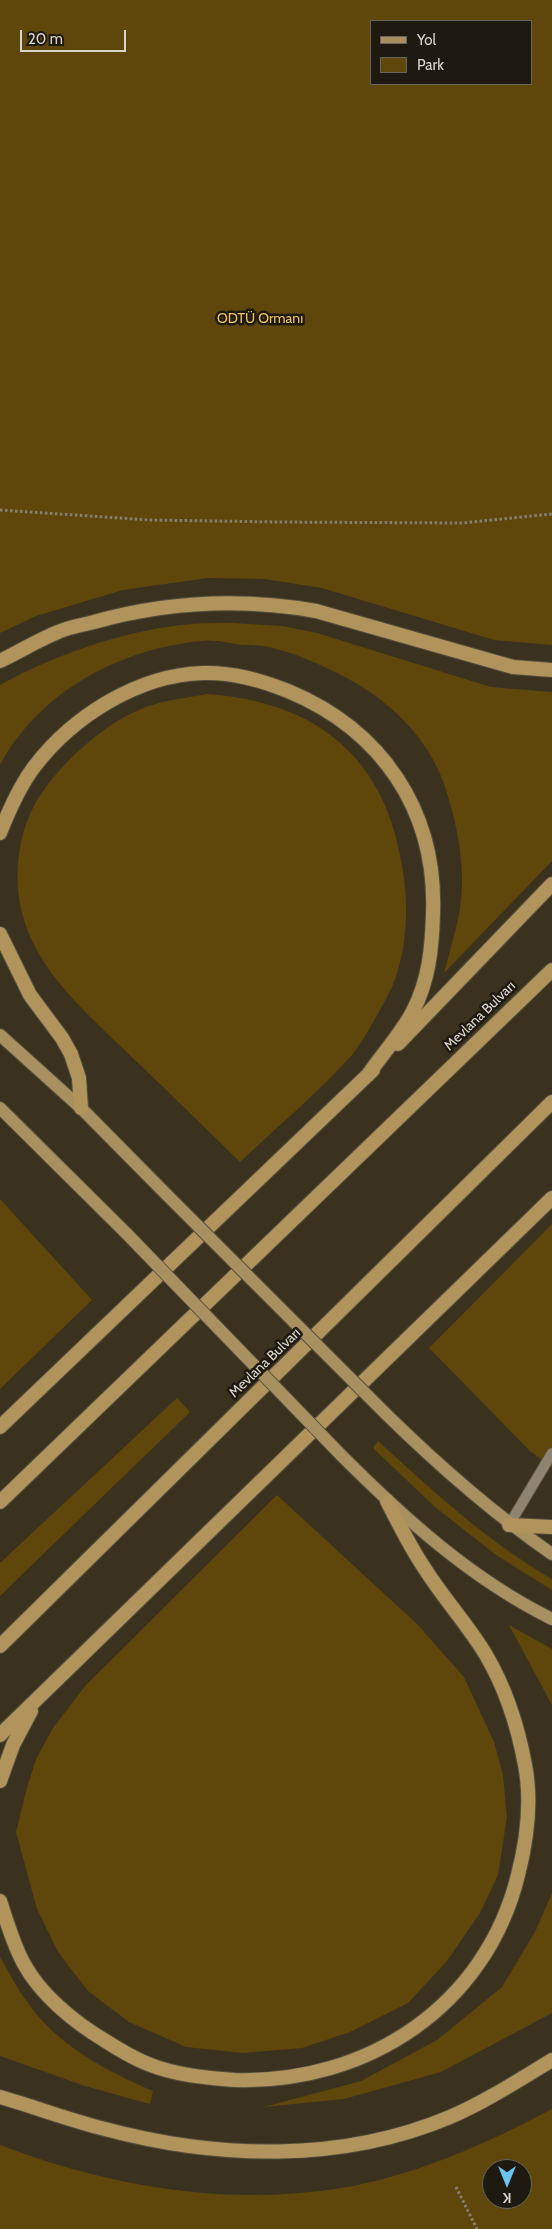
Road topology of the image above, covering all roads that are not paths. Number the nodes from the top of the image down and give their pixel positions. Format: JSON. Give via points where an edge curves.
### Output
{"nodes":[{"id":1,"x":0,"y":661,"type":"edge"},
{"id":2,"x":552,"y":670,"type":"edge"},
{"id":3,"x":0,"y":833,"type":"edge"},
{"id":4,"x":552,"y":884,"type":"edge"},
{"id":5,"x":0,"y":934,"type":"edge"},
{"id":6,"x":552,"y":970,"type":"edge"},
{"id":7,"x":0,"y":1035,"type":"edge"},
{"id":8,"x":368,"y":1075,"type":"junction"},
{"id":9,"x":552,"y":1102,"type":"edge"},
{"id":10,"x":0,"y":1108,"type":"edge"},
{"id":11,"x":81,"y":1108,"type":"junction"},
{"id":12,"x":552,"y":1198,"type":"edge"},
{"id":13,"x":0,"y":1427,"type":"edge"},
{"id":14,"x":552,"y":1453,"type":"edge"},
{"id":15,"x":387,"y":1501,"type":"junction"},
{"id":16,"x":0,"y":1502,"type":"edge"},
{"id":17,"x":509,"y":1525,"type":"junction"},
{"id":18,"x":552,"y":1527,"type":"edge"},
{"id":19,"x":552,"y":1554,"type":"edge"},
{"id":20,"x":552,"y":1619,"type":"edge"},
{"id":21,"x":0,"y":1646,"type":"edge"},
{"id":22,"x":38,"y":1697,"type":"junction"},
{"id":23,"x":0,"y":1735,"type":"edge"},
{"id":24,"x":0,"y":1781,"type":"edge"},
{"id":25,"x":0,"y":1901,"type":"edge"},
{"id":26,"x":552,"y":2060,"type":"edge"},
{"id":27,"x":0,"y":2097,"type":"edge"}],
"edges":[{"from":1,"to":2,"type":"highway","via":[[58,632],[134,611],[245,603],[316,612],[513,666]]},
{"from":3,"to":8,"type":"highway","via":[[14,798],[34,767],[59,739],[126,692],[160,680],[202,673],[240,676],[312,701],[349,725],[378,750],[398,777],[419,822],[430,860],[434,902],[431,958],[413,1011]]},
{"from":4,"to":8,"type":"highway"},
{"from":5,"to":11,"type":"highway","via":[[30,995],[71,1054],[79,1078]]},
{"from":6,"to":16,"type":"highway","name":"Mevlana Bulvarı"},
{"from":7,"to":11,"type":"main road"},
{"from":8,"to":13,"type":"highway"},
{"from":9,"to":21,"type":"highway","name":"Mevlana Bulvarı"},
{"from":10,"to":15,"type":"main road","bridge":true},
{"from":11,"to":17,"type":"main road","bridge":true,"via":[[443,1470]]},
{"from":12,"to":22,"type":"highway"},
{"from":14,"to":17,"type":"lane"},
{"from":15,"to":20,"type":"main road","via":[[478,1575]]},
{"from":15,"to":25,"type":"highway","via":[[424,1569],[486,1655],[505,1693],[526,1768],[528,1819],[525,1850],[510,1907],[484,1956],[450,1999],[399,2039],[341,2066],[282,2079],[217,2079],[184,2074],[148,2064],[120,2050],[89,2031],[62,2008],[25,1965]]},
{"from":17,"to":18,"type":"highway"},
{"from":17,"to":19,"type":"main road"},
{"from":22,"to":23,"type":"highway"},
{"from":22,"to":24,"type":"highway","via":[[13,1745]]},
{"from":26,"to":27,"type":"highway","via":[[450,2117],[368,2142],[318,2149],[238,2152],[172,2143],[104,2129]]}]}
